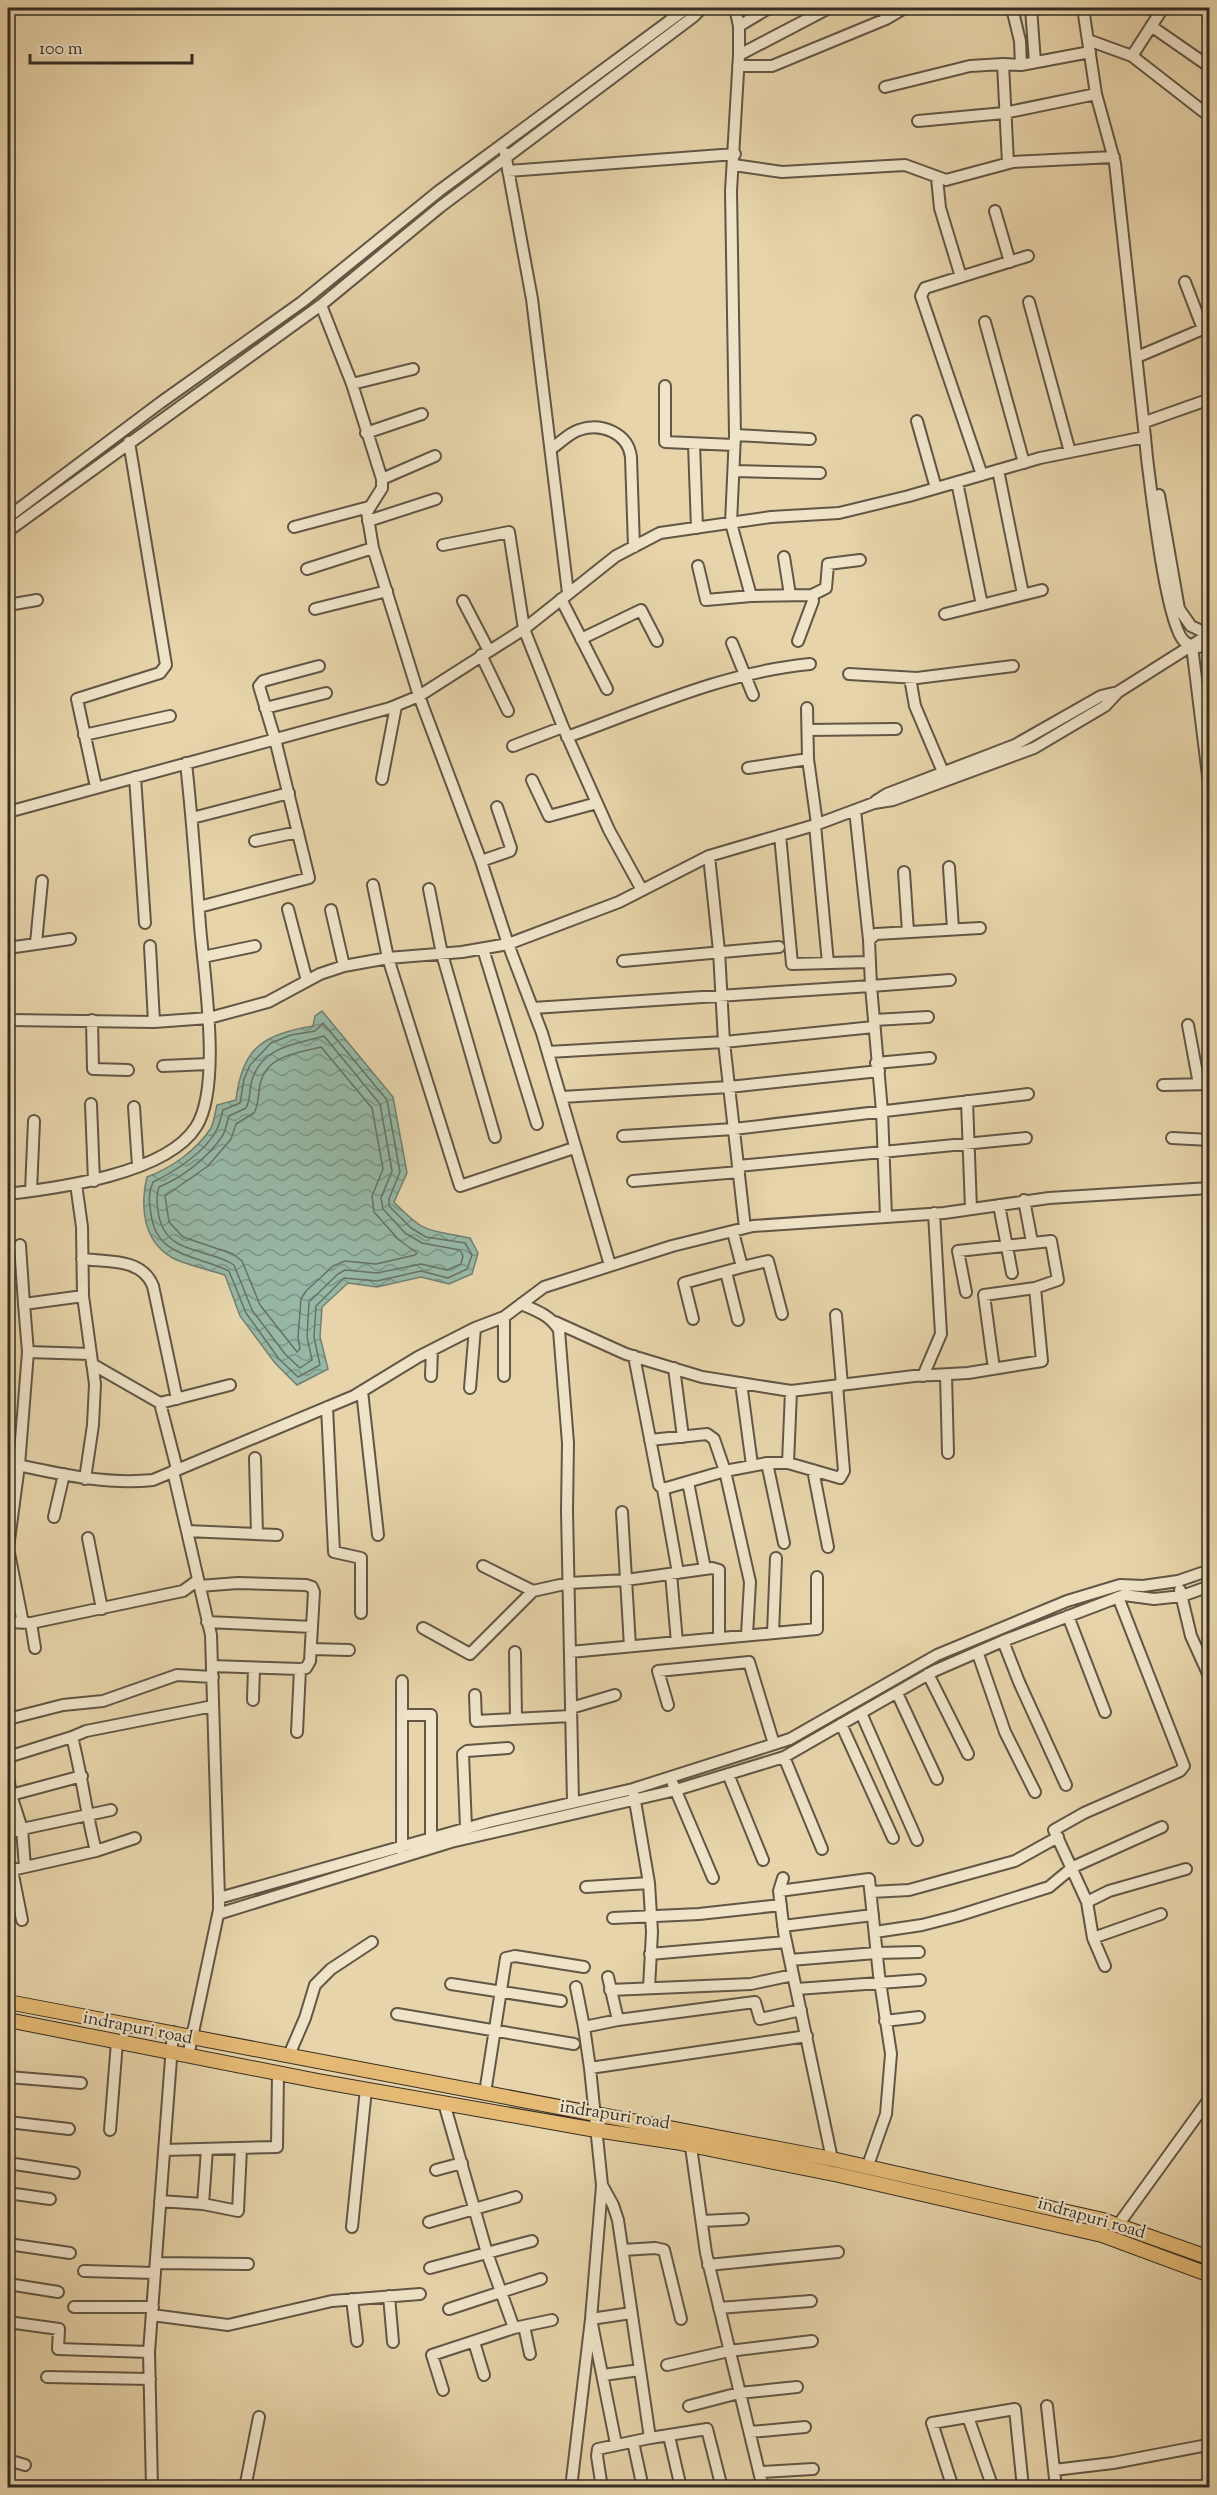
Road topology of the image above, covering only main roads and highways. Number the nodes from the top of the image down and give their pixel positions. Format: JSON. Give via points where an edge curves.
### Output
{"nodes":[{"id":1,"x":8,"y":2002,"type":"edge"},
{"id":2,"x":8,"y":2020,"type":"edge"},
{"id":3,"x":1209,"y":2258,"type":"edge"},
{"id":4,"x":1209,"y":2275,"type":"edge"}],
"edges":[{"from":1,"to":3,"type":"main road","name":"indrapuri road","via":[[832,2159],[1118,2225]]},
{"from":2,"to":4,"type":"main road","name":"indrapuri road","via":[[839,2175],[1102,2235]]}]}
